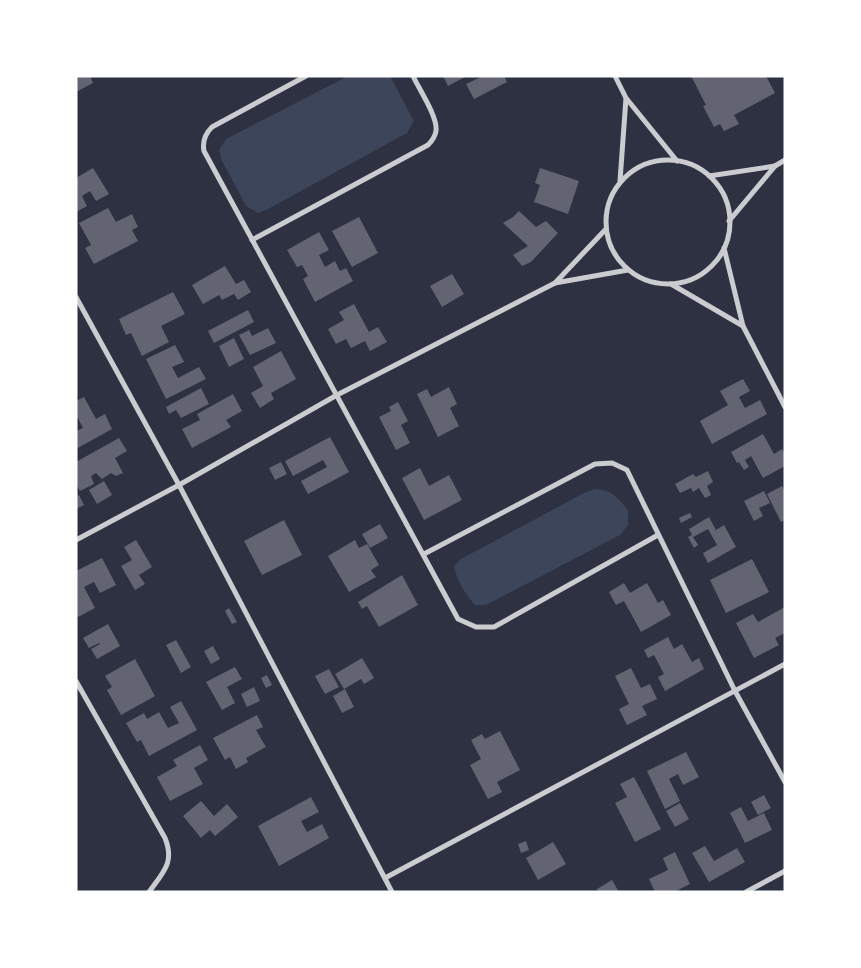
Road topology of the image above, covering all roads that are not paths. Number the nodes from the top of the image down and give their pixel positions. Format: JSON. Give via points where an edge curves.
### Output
{"nodes":[{"id":1,"x":306,"y":76,"type":"edge"},
{"id":2,"x":413,"y":76,"type":"edge"},
{"id":3,"x":615,"y":76,"type":"edge"},
{"id":4,"x":626,"y":98,"type":"junction"},
{"id":5,"x":785,"y":160,"type":"edge"},
{"id":6,"x":678,"y":161,"type":"junction"},
{"id":7,"x":775,"y":166,"type":"junction"},
{"id":8,"x":709,"y":176,"type":"junction"},
{"id":9,"x":620,"y":181,"type":"junction"},
{"id":10,"x":729,"y":221,"type":"junction"},
{"id":11,"x":606,"y":230,"type":"junction"},
{"id":12,"x":252,"y":240,"type":"junction"},
{"id":13,"x":724,"y":248,"type":"junction"},
{"id":14,"x":628,"y":270,"type":"junction"},
{"id":15,"x":555,"y":282,"type":"junction"},
{"id":16,"x":671,"y":284,"type":"junction"},
{"id":17,"x":76,"y":297,"type":"edge"},
{"id":18,"x":743,"y":326,"type":"junction"},
{"id":19,"x":337,"y":395,"type":"junction"},
{"id":20,"x":785,"y":407,"type":"edge"},
{"id":21,"x":179,"y":485,"type":"junction"},
{"id":22,"x":658,"y":535,"type":"junction"},
{"id":23,"x":76,"y":540,"type":"edge"},
{"id":24,"x":424,"y":554,"type":"junction"},
{"id":25,"x":785,"y":664,"type":"edge"},
{"id":26,"x":76,"y":681,"type":"edge"},
{"id":27,"x":735,"y":690,"type":"junction"},
{"id":28,"x":785,"y":782,"type":"edge"},
{"id":29,"x":785,"y":871,"type":"edge"},
{"id":30,"x":385,"y":878,"type":"junction"},
{"id":31,"x":149,"y":892,"type":"edge"},
{"id":32,"x":392,"y":892,"type":"edge"},
{"id":33,"x":746,"y":892,"type":"edge"}],
"edges":[{"from":1,"to":12,"type":"street","via":[[218,124],[205,137],[204,151]]},
{"from":2,"to":12,"type":"street","via":[[435,120],[434,138],[428,145]]},
{"from":3,"to":4,"type":"street"},
{"from":4,"to":6,"type":"street"},
{"from":4,"to":9,"type":"street"},
{"from":5,"to":7,"type":"street"},
{"from":6,"to":8,"type":"street"},
{"from":6,"to":9,"type":"street","via":[[656,161],[636,168]]},
{"from":7,"to":8,"type":"street"},
{"from":7,"to":10,"type":"street"},
{"from":8,"to":10,"type":"street","via":[[727,204]]},
{"from":9,"to":11,"type":"street","via":[[606,212]]},
{"from":10,"to":13,"type":"street"},
{"from":11,"to":14,"type":"street","via":[[610,245]]},
{"from":11,"to":15,"type":"street"},
{"from":12,"to":19,"type":"street"},
{"from":13,"to":16,"type":"street","via":[[702,274]]},
{"from":13,"to":18,"type":"street"},
{"from":14,"to":15,"type":"street"},
{"from":14,"to":16,"type":"street","via":[[656,283]]},
{"from":15,"to":19,"type":"street"},
{"from":16,"to":18,"type":"street"},
{"from":17,"to":21,"type":"street"},
{"from":18,"to":20,"type":"street"},
{"from":19,"to":21,"type":"street"},
{"from":19,"to":24,"type":"street"},
{"from":21,"to":23,"type":"street"},
{"from":21,"to":30,"type":"street"},
{"from":22,"to":24,"type":"street","via":[[627,470],[612,463],[595,464]]},
{"from":22,"to":24,"type":"street","via":[[494,627],[476,627],[458,619]]},
{"from":22,"to":27,"type":"street"},
{"from":25,"to":27,"type":"street"},
{"from":26,"to":31,"type":"street","via":[[170,849],[165,869]]},
{"from":27,"to":28,"type":"street"},
{"from":27,"to":30,"type":"street"},
{"from":29,"to":33,"type":"street"},
{"from":30,"to":32,"type":"street"}]}
